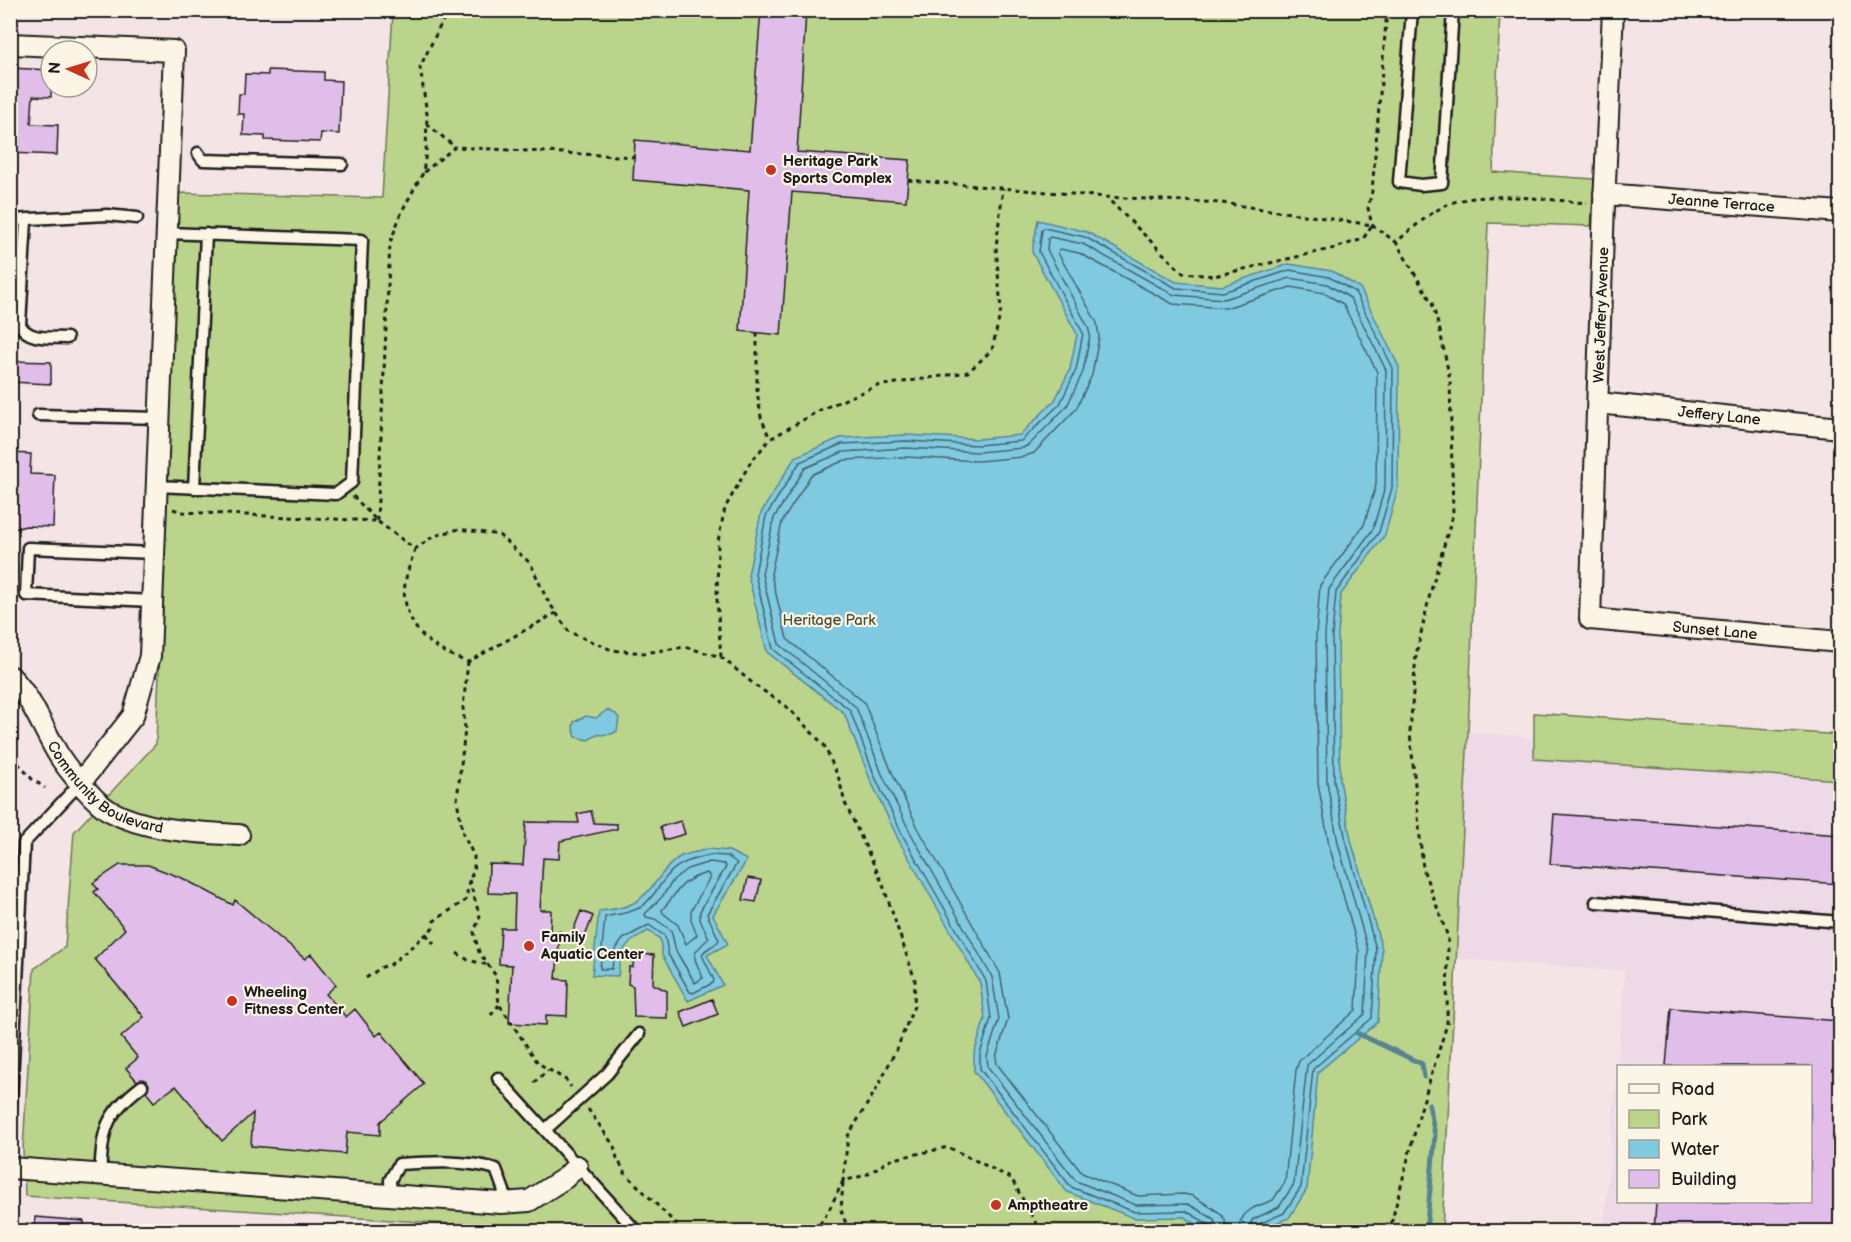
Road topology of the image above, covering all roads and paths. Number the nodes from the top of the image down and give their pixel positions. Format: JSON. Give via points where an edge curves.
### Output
{"nodes":[{"id":1,"x":448,"y":10,"type":"edge"},
{"id":2,"x":1412,"y":10,"type":"edge"},
{"id":3,"x":1453,"y":10,"type":"edge"},
{"id":4,"x":1613,"y":10,"type":"edge"},
{"id":5,"x":10,"y":44,"type":"edge"},
{"id":6,"x":427,"y":124,"type":"junction"},
{"id":7,"x":455,"y":147,"type":"junction"},
{"id":8,"x":198,"y":153,"type":"dead end"},
{"id":9,"x":634,"y":157,"type":"dead end"},
{"id":10,"x":342,"y":164,"type":"dead end"},
{"id":11,"x":423,"y":173,"type":"junction"},
{"id":12,"x":908,"y":180,"type":"dead end"},
{"id":13,"x":1003,"y":188,"type":"junction"},
{"id":14,"x":1106,"y":197,"type":"junction"},
{"id":15,"x":1495,"y":198,"type":"dead end"},
{"id":16,"x":1604,"y":199,"type":"junction"},
{"id":17,"x":1840,"y":212,"type":"edge"},
{"id":18,"x":137,"y":218,"type":"dead end"},
{"id":19,"x":10,"y":220,"type":"edge"},
{"id":20,"x":26,"y":220,"type":"junction"},
{"id":21,"x":166,"y":233,"type":"junction"},
{"id":22,"x":206,"y":234,"type":"junction"},
{"id":23,"x":1395,"y":242,"type":"dead end"},
{"id":24,"x":758,"y":333,"type":"dead end"},
{"id":25,"x":67,"y":338,"type":"dead end"},
{"id":26,"x":1598,"y":403,"type":"junction"},
{"id":27,"x":38,"y":415,"type":"dead end"},
{"id":28,"x":159,"y":418,"type":"junction"},
{"id":29,"x":1840,"y":428,"type":"edge"},
{"id":30,"x":770,"y":439,"type":"junction"},
{"id":31,"x":156,"y":486,"type":"junction"},
{"id":32,"x":195,"y":488,"type":"junction"},
{"id":33,"x":345,"y":488,"type":"junction"},
{"id":34,"x":169,"y":507,"type":"dead end"},
{"id":35,"x":377,"y":521,"type":"junction"},
{"id":36,"x":415,"y":549,"type":"junction"},
{"id":37,"x":154,"y":553,"type":"junction"},
{"id":38,"x":152,"y":601,"type":"junction"},
{"id":39,"x":556,"y":613,"type":"junction"},
{"id":40,"x":1590,"y":619,"type":"joint"},
{"id":41,"x":1840,"y":642,"type":"edge"},
{"id":42,"x":721,"y":657,"type":"junction"},
{"id":43,"x":468,"y":662,"type":"junction"},
{"id":44,"x":10,"y":676,"type":"edge"},
{"id":45,"x":10,"y":747,"type":"edge"},
{"id":46,"x":80,"y":783,"type":"junction"},
{"id":47,"x":45,"y":788,"type":"dead end"},
{"id":48,"x":239,"y":835,"type":"dead end"},
{"id":49,"x":469,"y":880,"type":"junction"},
{"id":50,"x":1596,"y":902,"type":"dead end"},
{"id":51,"x":1840,"y":922,"type":"edge"},
{"id":52,"x":426,"y":934,"type":"junction"},
{"id":53,"x":434,"y":944,"type":"dead end"},
{"id":54,"x":457,"y":953,"type":"dead end"},
{"id":55,"x":488,"y":965,"type":"junction"},
{"id":56,"x":366,"y":978,"type":"dead end"},
{"id":57,"x":500,"y":1004,"type":"junction"},
{"id":58,"x":491,"y":1015,"type":"dead end"},
{"id":59,"x":13,"y":1016,"type":"edge"},
{"id":60,"x":639,"y":1034,"type":"dead end"},
{"id":61,"x":549,"y":1070,"type":"junction"},
{"id":62,"x":498,"y":1078,"type":"dead end"},
{"id":63,"x":534,"y":1083,"type":"dead end"},
{"id":64,"x":142,"y":1086,"type":"dead end"},
{"id":65,"x":580,"y":1098,"type":"junction"},
{"id":66,"x":10,"y":1121,"type":"edge"},
{"id":67,"x":545,"y":1131,"type":"junction"},
{"id":68,"x":577,"y":1166,"type":"junction"},
{"id":69,"x":10,"y":1168,"type":"edge"},
{"id":70,"x":100,"y":1174,"type":"junction"},
{"id":71,"x":843,"y":1181,"type":"junction"},
{"id":72,"x":391,"y":1197,"type":"junction"},
{"id":73,"x":501,"y":1203,"type":"junction"},
{"id":74,"x":637,"y":1232,"type":"edge"},
{"id":75,"x":684,"y":1232,"type":"edge"},
{"id":76,"x":815,"y":1232,"type":"edge"},
{"id":77,"x":849,"y":1232,"type":"edge"},
{"id":78,"x":1041,"y":1232,"type":"edge"},
{"id":79,"x":1389,"y":1232,"type":"edge"}],
"edges":[{"from":1,"to":6,"type":"path","via":[[420,67]]},
{"from":2,"to":3,"type":"lane","via":[[1399,182],[1421,185],[1442,183]]},
{"from":4,"to":16,"type":"street","name":"West Jeffery Avenue"},
{"from":5,"to":21,"type":"street","via":[[174,51]]},
{"from":6,"to":7,"type":"path"},
{"from":6,"to":11,"type":"path"},
{"from":7,"to":9,"type":"path"},
{"from":7,"to":11,"type":"path"},
{"from":8,"to":10,"type":"lane","via":[[203,160]]},
{"from":11,"to":35,"type":"path","via":[[390,243]]},
{"from":12,"to":13,"type":"path"},
{"from":13,"to":14,"type":"path"},
{"from":13,"to":30,"type":"path","via":[[996,247],[1001,310],[992,350],[968,372],[877,386],[822,409]]},
{"from":14,"to":14,"type":"path","via":[[1183,273],[1214,276],[1335,248],[1363,238],[1372,225],[1222,203]]},
{"from":15,"to":16,"type":"path"},
{"from":16,"to":17,"type":"street","name":"Jeanne Terrace"},
{"from":16,"to":26,"type":"street","name":"West Jeffery Avenue"},
{"from":18,"to":20,"type":"lane","via":[[106,215]]},
{"from":19,"to":20,"type":"lane"},
{"from":20,"to":25,"type":"lane","via":[[20,325],[33,336]]},
{"from":21,"to":22,"type":"lane"},
{"from":21,"to":28,"type":"street"},
{"from":22,"to":32,"type":"lane"},
{"from":22,"to":33,"type":"lane","via":[[362,240],[352,482]]},
{"from":23,"to":79,"type":"path","via":[[1432,303],[1440,331],[1450,380],[1453,514],[1416,655],[1410,732],[1423,869],[1448,937],[1447,1024]]},
{"from":24,"to":30,"type":"path","via":[[757,391],[760,417]]},
{"from":26,"to":29,"type":"street","name":"Jeffery Lane"},
{"from":26,"to":40,"type":"street","name":"West Jeffery Avenue"},
{"from":27,"to":28,"type":"lane"},
{"from":28,"to":31,"type":"street"},
{"from":30,"to":42,"type":"path","via":[[750,463],[725,508],[718,541]]},
{"from":31,"to":32,"type":"lane"},
{"from":31,"to":37,"type":"street"},
{"from":32,"to":33,"type":"lane","via":[[336,494]]},
{"from":33,"to":35,"type":"path"},
{"from":34,"to":35,"type":"path","via":[[182,512]]},
{"from":35,"to":36,"type":"path"},
{"from":36,"to":39,"type":"path","via":[[434,536],[459,529],[499,535],[531,564]]},
{"from":36,"to":43,"type":"path","via":[[406,578],[405,599],[417,631],[442,653]]},
{"from":37,"to":38,"type":"street"},
{"from":37,"to":38,"type":"lane","via":[[28,548],[27,560],[26,595]]},
{"from":38,"to":46,"type":"street","via":[[150,656],[133,716]]},
{"from":39,"to":42,"type":"path","via":[[569,632],[612,650],[644,653],[685,647]]},
{"from":39,"to":43,"type":"path"},
{"from":40,"to":41,"type":"street","name":"Sunset Lane"},
{"from":42,"to":71,"type":"path","via":[[786,706],[824,745],[839,779],[844,803],[882,882],[915,980],[914,1006],[898,1046],[848,1136]]},
{"from":43,"to":49,"type":"path","via":[[457,800],[463,834],[474,856],[474,871]]},
{"from":44,"to":46,"type":"street","name":"Community Boulevard","via":[[23,690],[59,756]]},
{"from":45,"to":47,"type":"path","via":[[16,761]]},
{"from":46,"to":48,"type":"street","name":"Community Boulevard","via":[[108,810],[144,824]]},
{"from":46,"to":59,"type":"lane","via":[[24,843]]},
{"from":49,"to":52,"type":"path","via":[[466,900],[434,921],[434,927]]},
{"from":49,"to":55,"type":"path","via":[[480,917],[474,932],[476,941]]},
{"from":50,"to":51,"type":"lane"},
{"from":52,"to":53,"type":"path"},
{"from":52,"to":56,"type":"path","via":[[390,965]]},
{"from":54,"to":55,"type":"path"},
{"from":55,"to":57,"type":"path","via":[[496,976]]},
{"from":57,"to":58,"type":"path"},
{"from":57,"to":61,"type":"path","via":[[538,1063]]},
{"from":59,"to":66,"type":"lane"},
{"from":60,"to":65,"type":"lane"},
{"from":61,"to":63,"type":"path"},
{"from":61,"to":65,"type":"path","via":[[566,1080]]},
{"from":62,"to":67,"type":"lane"},
{"from":64,"to":70,"type":"lane","via":[[109,1119],[102,1139]]},
{"from":65,"to":67,"type":"lane"},
{"from":65,"to":75,"type":"path","via":[[614,1146],[625,1173]]},
{"from":67,"to":68,"type":"lane"},
{"from":68,"to":73,"type":"street","via":[[529,1201]]},
{"from":68,"to":74,"type":"lane"},
{"from":69,"to":70,"type":"street"},
{"from":70,"to":72,"type":"street"},
{"from":71,"to":76,"type":"path"},
{"from":71,"to":77,"type":"path","via":[[841,1210]]},
{"from":71,"to":78,"type":"path","via":[[866,1175],[890,1160],[948,1148],[1011,1178]]},
{"from":72,"to":73,"type":"street"},
{"from":72,"to":73,"type":"lane","via":[[390,1180],[399,1164],[434,1162],[496,1169],[504,1191]]}]}
